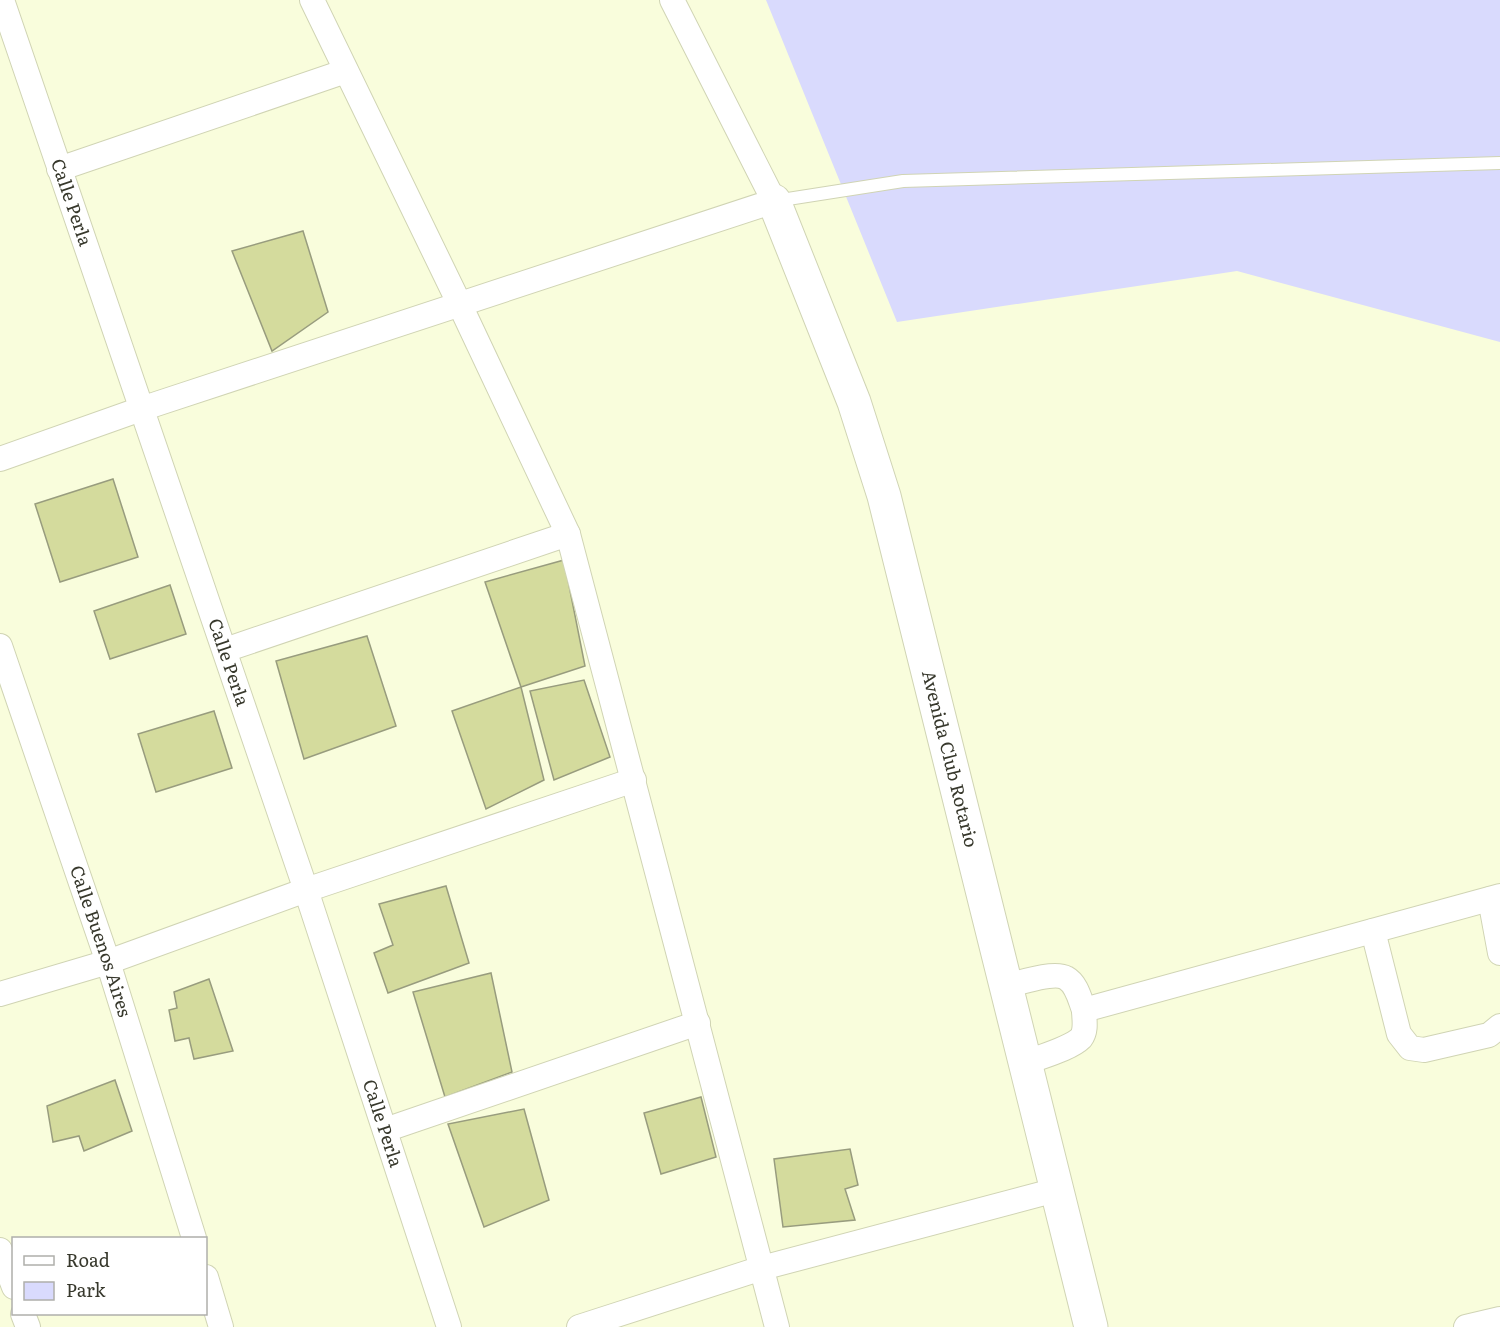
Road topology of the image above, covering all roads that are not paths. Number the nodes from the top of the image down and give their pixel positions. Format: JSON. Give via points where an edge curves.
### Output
{"nodes":[{"id":1,"x":2,"y":0,"type":"edge"},
{"id":2,"x":312,"y":0,"type":"edge"},
{"id":3,"x":672,"y":0,"type":"edge"},
{"id":4,"x":346,"y":71,"type":"junction"},
{"id":5,"x":1500,"y":163,"type":"edge"},
{"id":6,"x":59,"y":169,"type":"junction"},
{"id":7,"x":774,"y":201,"type":"junction"},
{"id":8,"x":460,"y":305,"type":"junction"},
{"id":9,"x":141,"y":409,"type":"junction"},
{"id":10,"x":0,"y":459,"type":"edge"},
{"id":11,"x":568,"y":534,"type":"junction"},
{"id":12,"x":0,"y":646,"type":"edge"},
{"id":13,"x":225,"y":650,"type":"junction"},
{"id":14,"x":633,"y":780,"type":"junction"},
{"id":15,"x":306,"y":890,"type":"junction"},
{"id":16,"x":1495,"y":897,"type":"edge"},
{"id":17,"x":1373,"y":931,"type":"junction"},
{"id":18,"x":1500,"y":953,"type":"edge"},
{"id":19,"x":108,"y":962,"type":"junction"},
{"id":20,"x":1006,"y":986,"type":"junction"},
{"id":21,"x":0,"y":994,"type":"edge"},
{"id":22,"x":1084,"y":1010,"type":"junction"},
{"id":23,"x":698,"y":1023,"type":"junction"},
{"id":24,"x":1500,"y":1026,"type":"edge"},
{"id":25,"x":1024,"y":1063,"type":"junction"},
{"id":26,"x":385,"y":1130,"type":"junction"},
{"id":27,"x":1056,"y":1190,"type":"junction"},
{"id":28,"x":193,"y":1237,"type":"edge"},
{"id":29,"x":0,"y":1250,"type":"edge"},
{"id":30,"x":762,"y":1268,"type":"junction"},
{"id":31,"x":207,"y":1280,"type":"edge"},
{"id":32,"x":12,"y":1282,"type":"edge"},
{"id":33,"x":1500,"y":1319,"type":"edge"},
{"id":34,"x":221,"y":1327,"type":"edge"},
{"id":35,"x":449,"y":1327,"type":"edge"},
{"id":36,"x":579,"y":1327,"type":"edge"},
{"id":37,"x":777,"y":1327,"type":"edge"},
{"id":38,"x":1092,"y":1327,"type":"edge"},
{"id":39,"x":1466,"y":1327,"type":"edge"}],
"edges":[{"from":1,"to":6,"type":"street","name":"Calle Perla"},
{"from":2,"to":4,"type":"street"},
{"from":3,"to":7,"type":"street"},
{"from":4,"to":6,"type":"street"},
{"from":4,"to":8,"type":"street"},
{"from":5,"to":7,"type":"lane","via":[[903,181]]},
{"from":6,"to":9,"type":"street","name":"Calle Perla"},
{"from":7,"to":8,"type":"street"},
{"from":7,"to":20,"type":"main road","name":"Avenida Club Rotario","via":[[855,402],[884,496]]},
{"from":8,"to":9,"type":"street"},
{"from":8,"to":11,"type":"street"},
{"from":9,"to":10,"type":"street"},
{"from":9,"to":13,"type":"street","name":"Calle Perla"},
{"from":11,"to":13,"type":"street"},
{"from":11,"to":14,"type":"street"},
{"from":12,"to":19,"type":"street","name":"Calle Buenos Aires"},
{"from":13,"to":15,"type":"street","name":"Calle Perla"},
{"from":14,"to":15,"type":"street"},
{"from":14,"to":23,"type":"street"},
{"from":15,"to":19,"type":"street"},
{"from":15,"to":26,"type":"street","name":"Calle Perla"},
{"from":16,"to":17,"type":"street"},
{"from":16,"to":18,"type":"street"},
{"from":17,"to":22,"type":"street"},
{"from":17,"to":24,"type":"street","via":[[1399,1034],[1410,1048],[1424,1050],[1489,1035]]},
{"from":19,"to":21,"type":"street"},
{"from":19,"to":28,"type":"street","name":"Calle Buenos Aires"},
{"from":20,"to":22,"type":"street","via":[[1054,975],[1066,978],[1076,989]]},
{"from":20,"to":25,"type":"main road","name":"Avenida Club Rotario"},
{"from":22,"to":25,"type":"street","via":[[1082,1037]]},
{"from":23,"to":26,"type":"street"},
{"from":23,"to":30,"type":"street"},
{"from":25,"to":27,"type":"main road","name":"Avenida Club Rotario"},
{"from":26,"to":35,"type":"street","name":"Calle Perla"},
{"from":27,"to":30,"type":"street"},
{"from":27,"to":38,"type":"main road","name":"Avenida Club Rotario"},
{"from":29,"to":32,"type":"street"},
{"from":30,"to":36,"type":"street"},
{"from":30,"to":37,"type":"street"},
{"from":31,"to":34,"type":"street"},
{"from":33,"to":39,"type":"street"}]}
